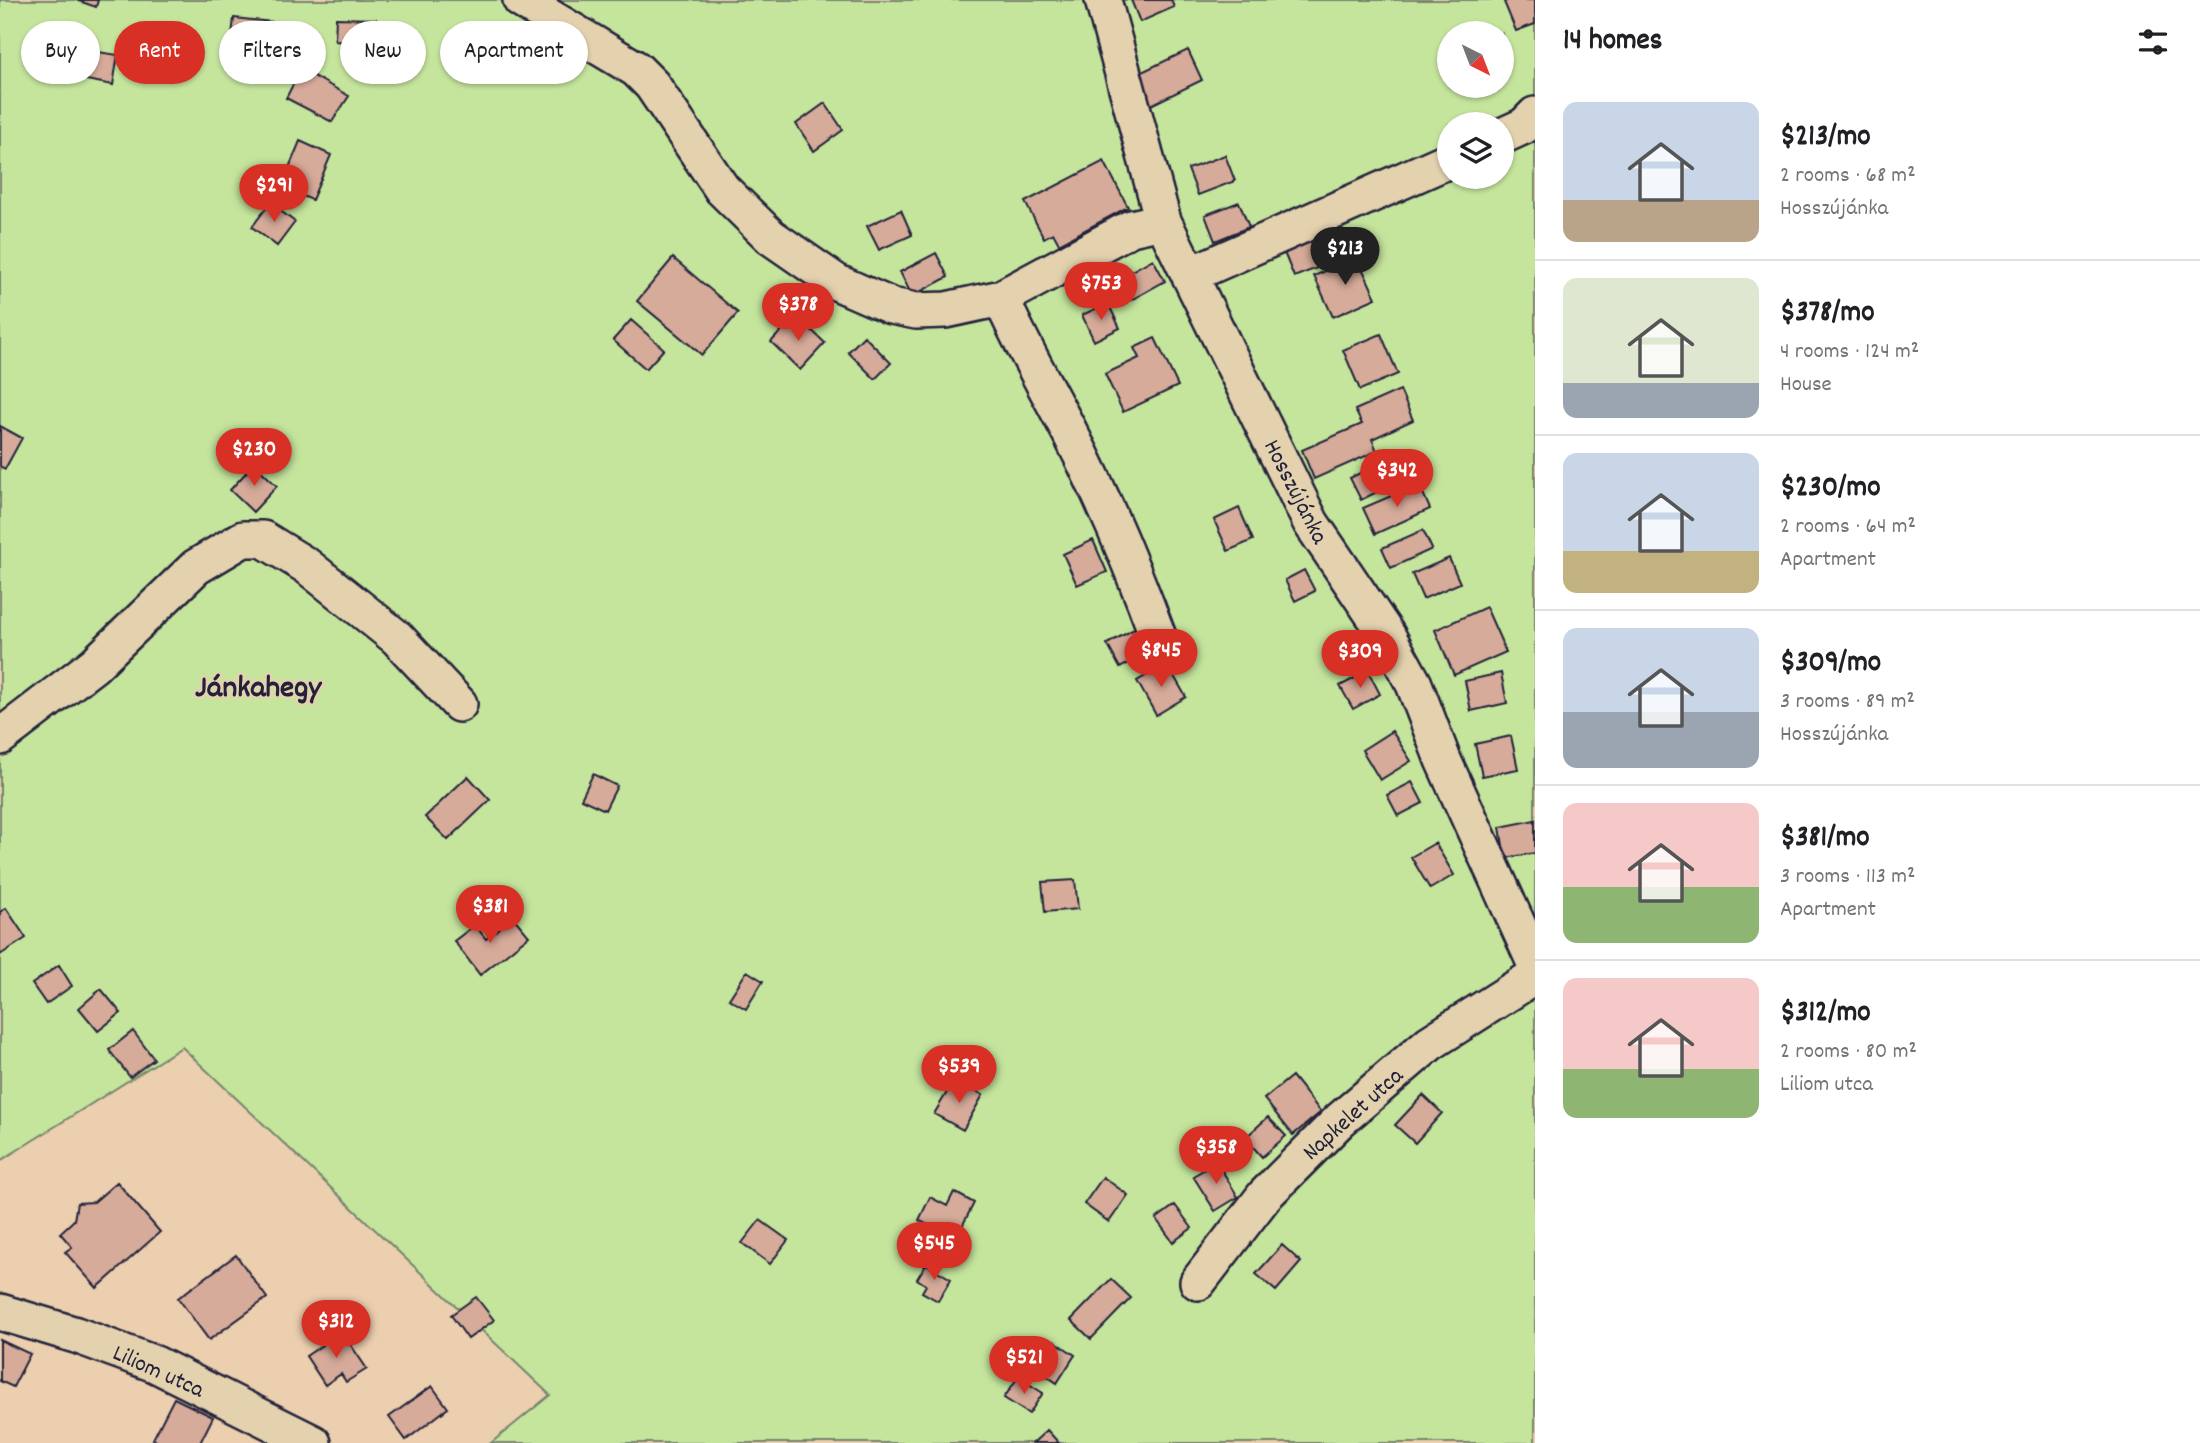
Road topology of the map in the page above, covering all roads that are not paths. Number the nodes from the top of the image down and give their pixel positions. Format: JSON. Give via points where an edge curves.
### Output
{"nodes":[{"id":1,"x":521,"y":0,"type":"edge"},
{"id":2,"x":1103,"y":0,"type":"edge"},
{"id":3,"x":1535,"y":115,"type":"edge"},
{"id":4,"x":1514,"y":131,"type":"edge"},
{"id":5,"x":1437,"y":165,"type":"edge"},
{"id":6,"x":1163,"y":221,"type":"junction"},
{"id":7,"x":1192,"y":274,"type":"junction"},
{"id":8,"x":1001,"y":298,"type":"junction"},
{"id":9,"x":1160,"y":642,"type":"dead end"},
{"id":10,"x":459,"y":704,"type":"dead end"},
{"id":11,"x":0,"y":737,"type":"edge"},
{"id":12,"x":1535,"y":962,"type":"edge"},
{"id":13,"x":1535,"y":975,"type":"edge"},
{"id":14,"x":1198,"y":1282,"type":"dead end"},
{"id":15,"x":0,"y":1312,"type":"edge"},
{"id":16,"x":313,"y":1443,"type":"edge"}],
"edges":[{"from":1,"to":8,"type":"street","via":[[636,69],[738,208],[836,282],[891,306],[916,311],[946,310]]},
{"from":2,"to":6,"type":"street","name":"Hosszújánka"},
{"from":3,"to":4,"type":"street"},
{"from":5,"to":7,"type":"street"},
{"from":6,"to":7,"type":"street","name":"Hosszújánka"},
{"from":6,"to":8,"type":"street","via":[[1131,228]]},
{"from":7,"to":12,"type":"street","name":"Hosszújánka","via":[[1311,523],[1387,635],[1414,684],[1443,760]]},
{"from":8,"to":9,"type":"street","via":[[1070,432]]},
{"from":10,"to":11,"type":"street","via":[[397,638],[307,566],[264,539],[243,539],[196,567],[94,665]]},
{"from":13,"to":14,"type":"street","name":"Napkelet utca","via":[[1430,1043],[1340,1120],[1265,1195]]},
{"from":15,"to":16,"type":"street","name":"Liliom utca","via":[[155,1364]]}]}
